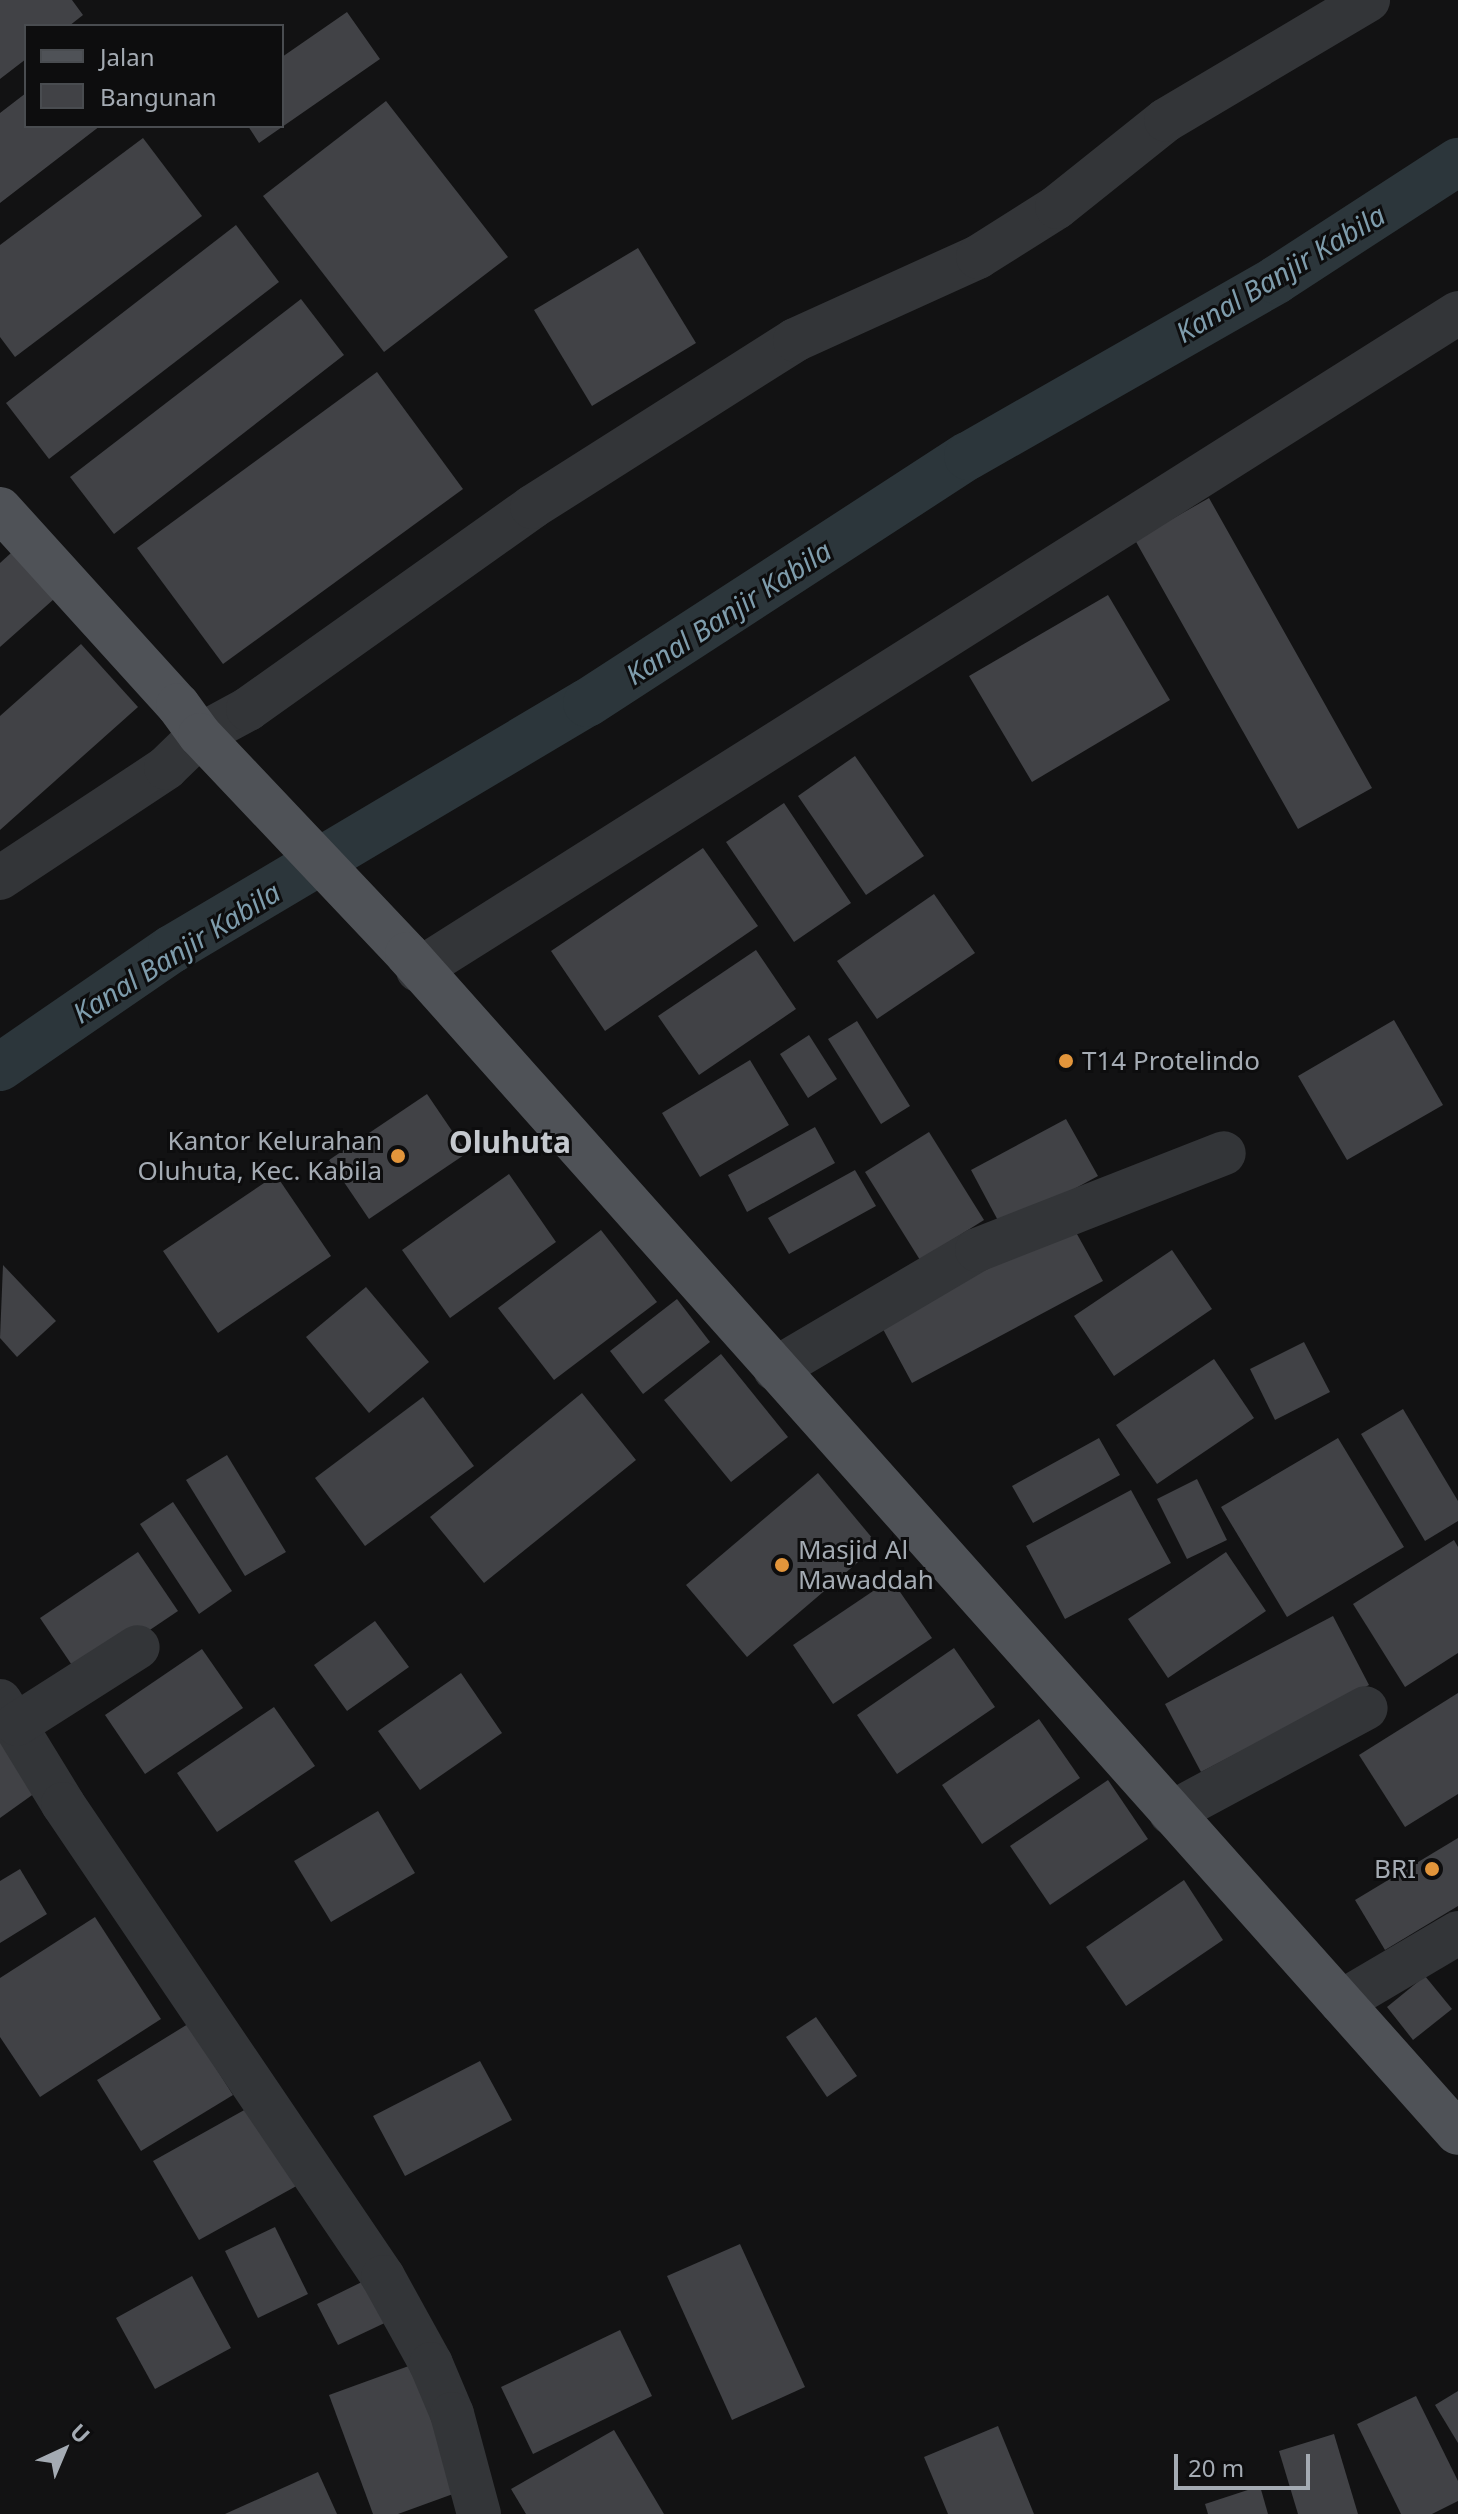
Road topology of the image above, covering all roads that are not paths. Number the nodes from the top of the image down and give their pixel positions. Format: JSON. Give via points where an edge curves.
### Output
{"nodes":[{"id":1,"x":1368,"y":0,"type":"edge"},
{"id":2,"x":1458,"y":313,"type":"edge"},
{"id":3,"x":0,"y":509,"type":"edge"},
{"id":4,"x":211,"y":745,"type":"junction"},
{"id":5,"x":0,"y":878,"type":"edge"},
{"id":6,"x":412,"y":962,"type":"junction"},
{"id":7,"x":1224,"y":1153,"type":"dead end"},
{"id":8,"x":775,"y":1369,"type":"junction"},
{"id":9,"x":138,"y":1647,"type":"dead end"},
{"id":10,"x":1366,"y":1708,"type":"dead end"},
{"id":11,"x":8,"y":1712,"type":"edge"},
{"id":12,"x":1171,"y":1813,"type":"junction"},
{"id":13,"x":1458,"y":1933,"type":"edge"},
{"id":14,"x":1341,"y":2002,"type":"junction"},
{"id":15,"x":1458,"y":2133,"type":"edge"},
{"id":16,"x":479,"y":2514,"type":"edge"}],
"edges":[{"from":1,"to":4,"type":"street","via":[[1166,120],[1057,207],[978,257],[795,340],[532,507],[248,709]]},
{"from":2,"to":6,"type":"street"},
{"from":3,"to":4,"type":"main road"},
{"from":4,"to":5,"type":"street","via":[[166,768]]},
{"from":4,"to":6,"type":"main road"},
{"from":6,"to":8,"type":"main road"},
{"from":7,"to":8,"type":"street","via":[[977,1250]]},
{"from":8,"to":12,"type":"main road"},
{"from":9,"to":11,"type":"street"},
{"from":10,"to":12,"type":"street"},
{"from":11,"to":16,"type":"street","via":[[63,1804],[383,2277],[452,2414]]},
{"from":12,"to":14,"type":"main road"},
{"from":13,"to":14,"type":"street"},
{"from":14,"to":15,"type":"main road"}]}
